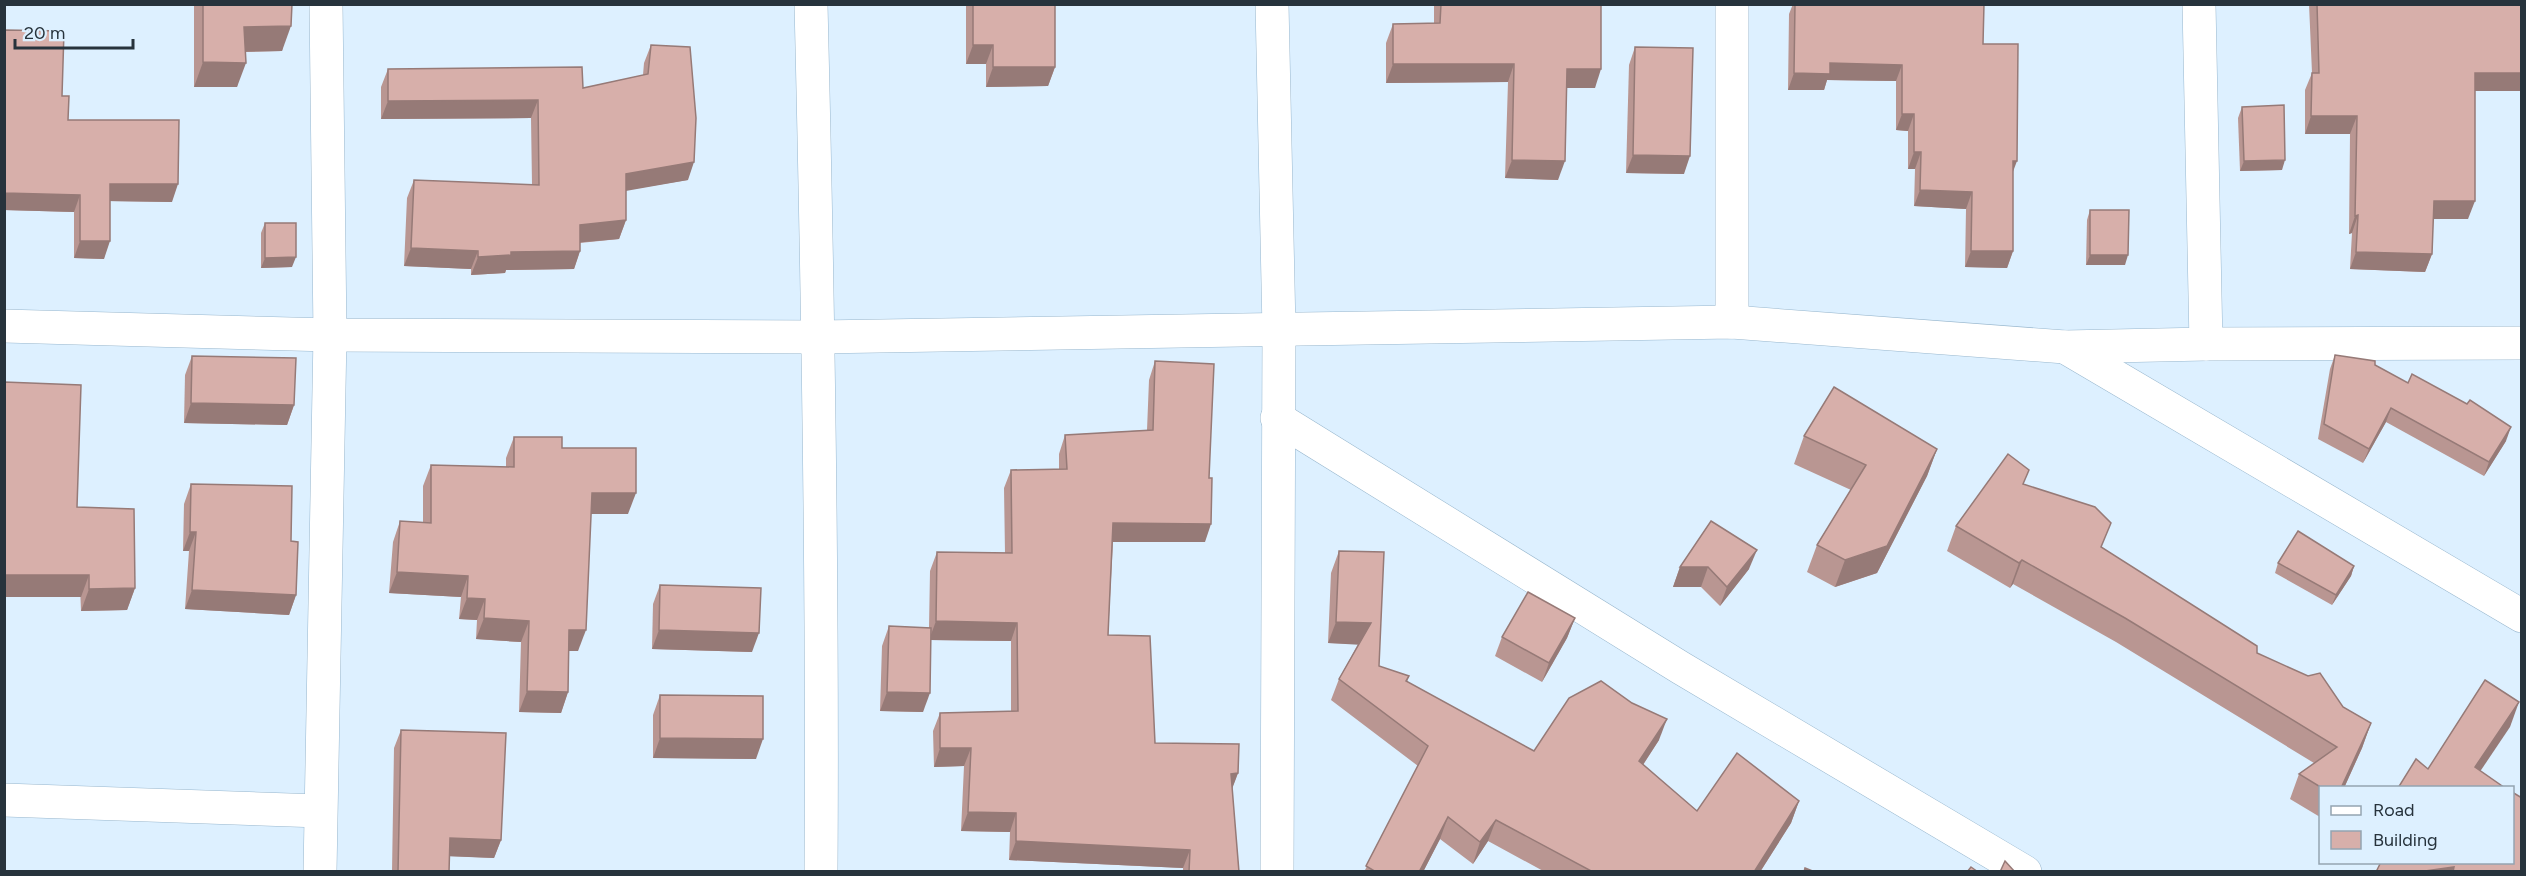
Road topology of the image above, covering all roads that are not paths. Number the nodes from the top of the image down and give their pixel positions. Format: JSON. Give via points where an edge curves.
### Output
{"nodes":[{"id":1,"x":326,"y":4,"type":"edge"},
{"id":2,"x":811,"y":4,"type":"edge"},
{"id":3,"x":1272,"y":4,"type":"edge"},
{"id":4,"x":1731,"y":4,"type":"edge"},
{"id":5,"x":2199,"y":4,"type":"edge"},
{"id":6,"x":1732,"y":322,"type":"junction"},
{"id":7,"x":4,"y":326,"type":"edge"},
{"id":8,"x":1279,"y":330,"type":"junction"},
{"id":9,"x":330,"y":335,"type":"junction"},
{"id":10,"x":819,"y":337,"type":"junction"},
{"id":11,"x":2522,"y":343,"type":"edge"},
{"id":12,"x":2206,"y":344,"type":"junction"},
{"id":13,"x":2065,"y":347,"type":"junction"},
{"id":14,"x":1277,"y":418,"type":"junction"},
{"id":15,"x":2522,"y":616,"type":"edge"},
{"id":16,"x":4,"y":800,"type":"edge"},
{"id":17,"x":321,"y":811,"type":"junction"},
{"id":18,"x":320,"y":872,"type":"edge"},
{"id":19,"x":821,"y":872,"type":"edge"},
{"id":20,"x":1277,"y":872,"type":"edge"},
{"id":21,"x":2025,"y":872,"type":"edge"}],
"edges":[{"from":1,"to":9,"type":"street"},
{"from":2,"to":10,"type":"street"},
{"from":3,"to":8,"type":"street"},
{"from":4,"to":6,"type":"street"},
{"from":5,"to":12,"type":"street"},
{"from":6,"to":8,"type":"street"},
{"from":6,"to":13,"type":"street"},
{"from":7,"to":9,"type":"street"},
{"from":8,"to":10,"type":"street"},
{"from":8,"to":14,"type":"street"},
{"from":9,"to":10,"type":"street"},
{"from":9,"to":17,"type":"street"},
{"from":10,"to":19,"type":"street"},
{"from":11,"to":12,"type":"street"},
{"from":12,"to":13,"type":"street"},
{"from":13,"to":15,"type":"street"},
{"from":14,"to":20,"type":"street"},
{"from":14,"to":21,"type":"street","via":[[1681,668]]},
{"from":16,"to":17,"type":"street"},
{"from":17,"to":18,"type":"street"}]}
